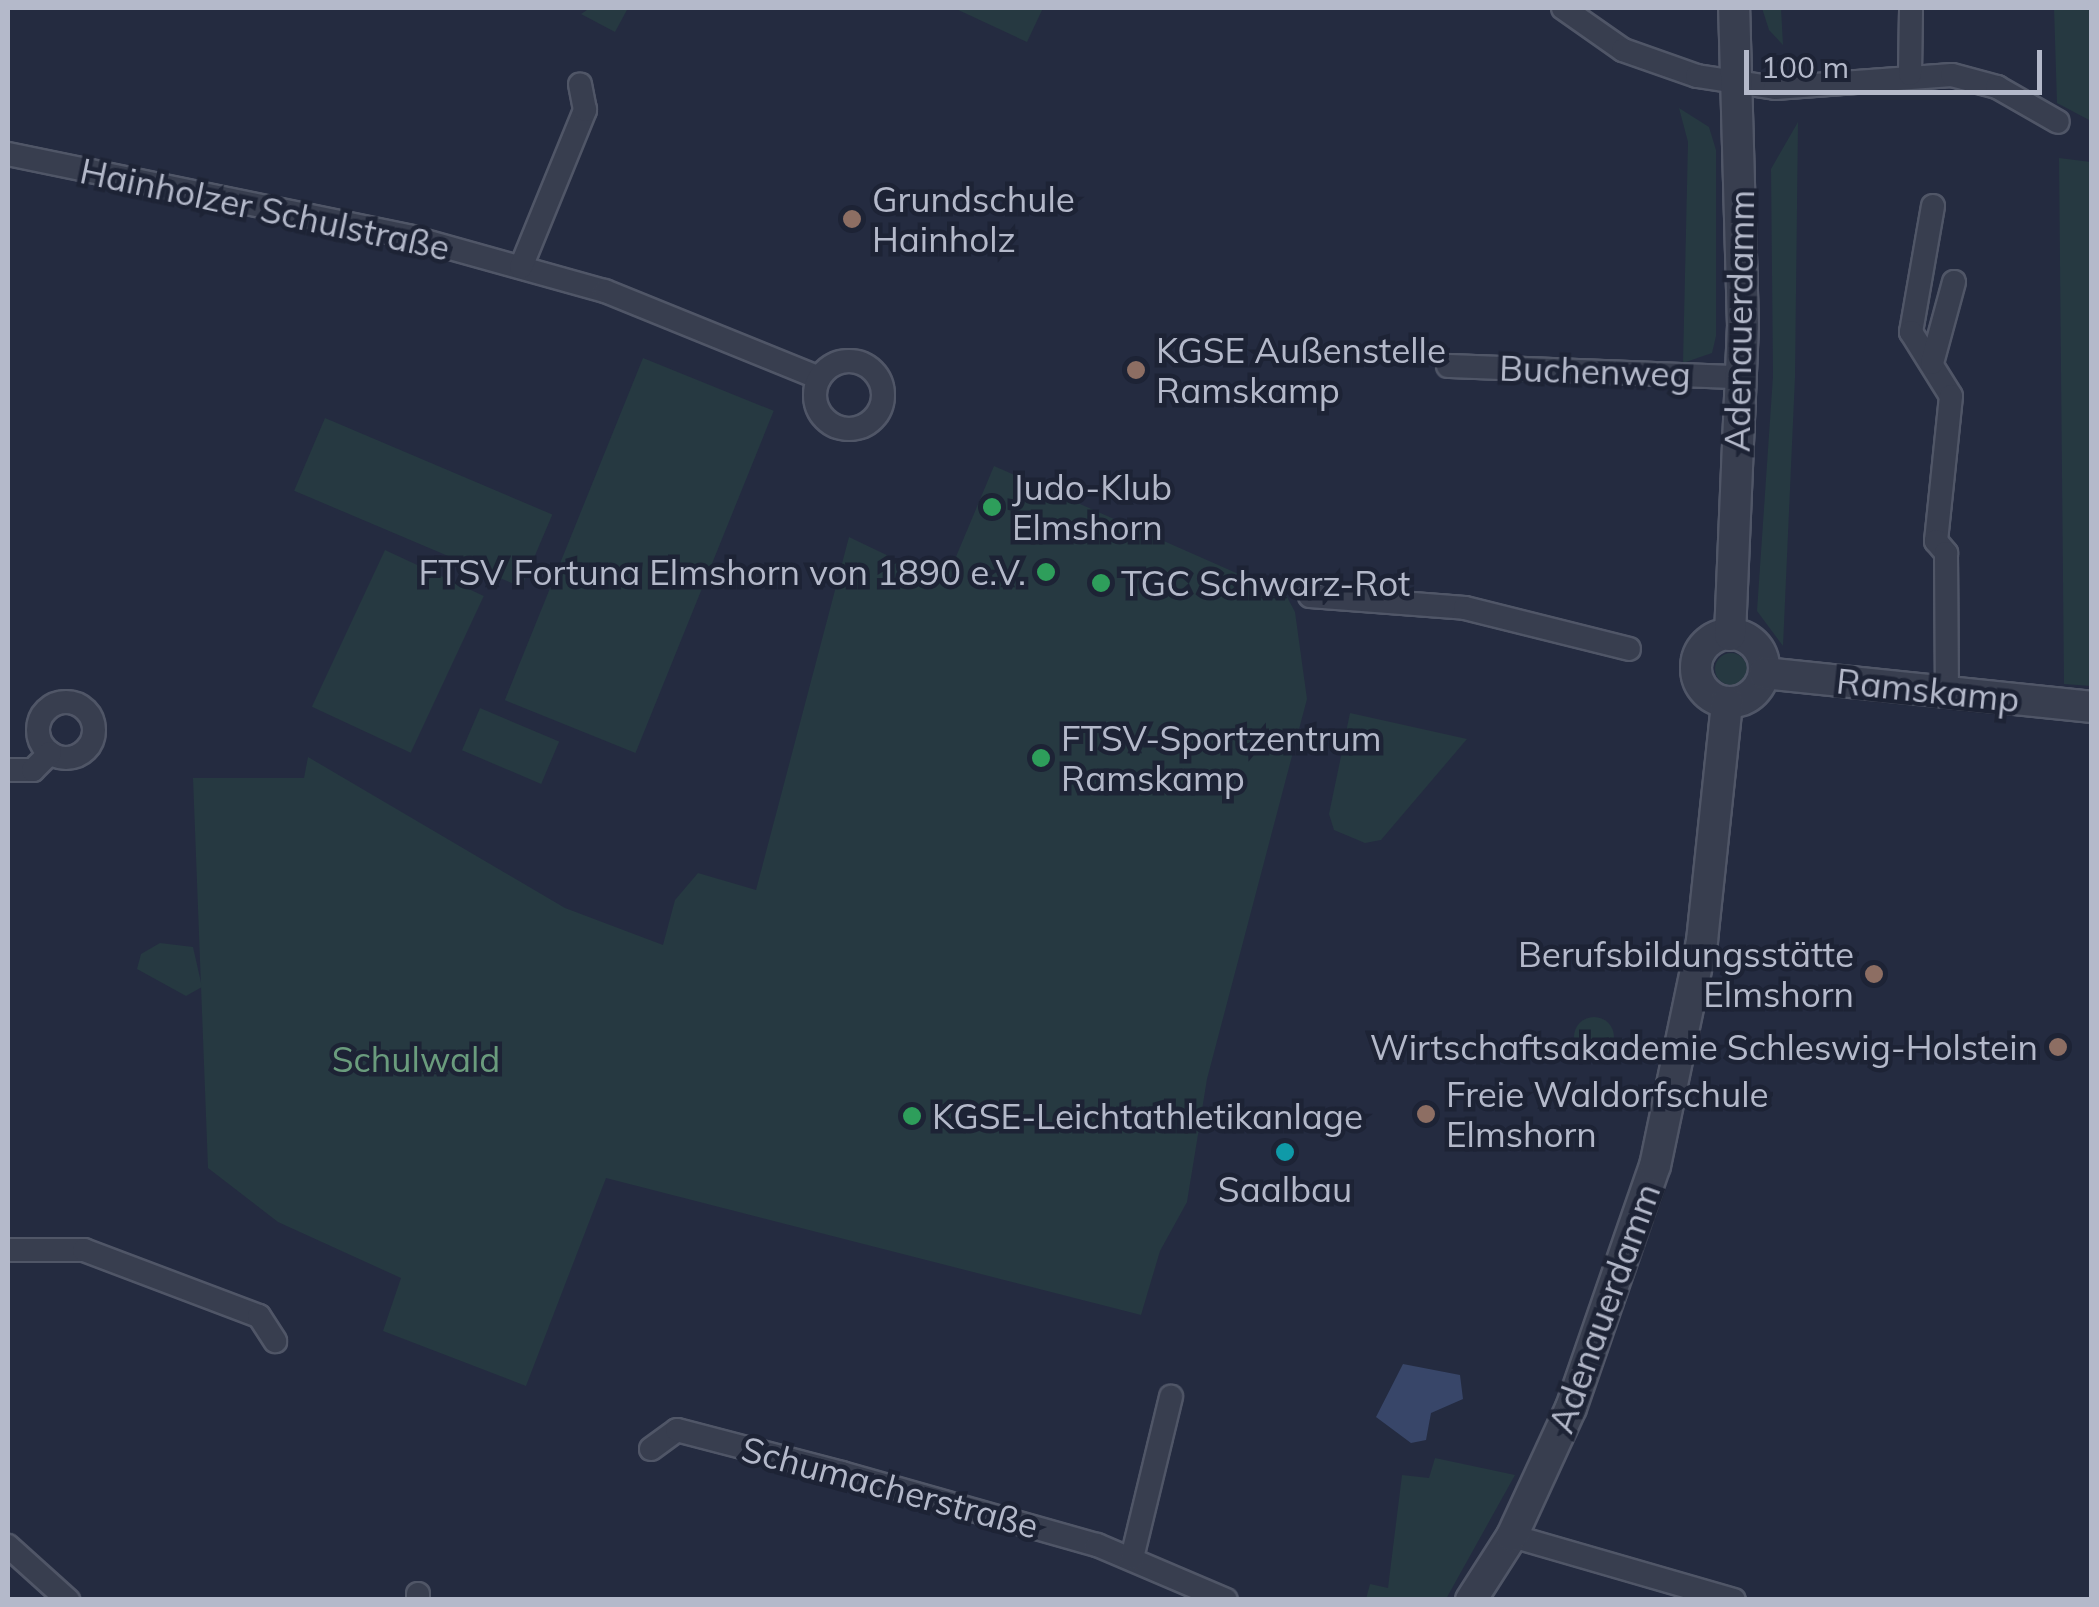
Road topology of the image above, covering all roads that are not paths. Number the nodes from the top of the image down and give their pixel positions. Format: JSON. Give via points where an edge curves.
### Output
{"nodes":[{"id":1,"x":1563,"y":8,"type":"edge"},
{"id":2,"x":1734,"y":8,"type":"edge"},
{"id":3,"x":1911,"y":8,"type":"edge"},
{"id":4,"x":1910,"y":74,"type":"junction"},
{"id":5,"x":580,"y":84,"type":"dead end"},
{"id":6,"x":1739,"y":85,"type":"junction"},
{"id":7,"x":2058,"y":122,"type":"dead end"},
{"id":8,"x":8,"y":154,"type":"edge"},
{"id":9,"x":1933,"y":206,"type":"dead end"},
{"id":10,"x":521,"y":267,"type":"junction"},
{"id":11,"x":1954,"y":282,"type":"dead end"},
{"id":12,"x":1932,"y":364,"type":"junction"},
{"id":13,"x":1448,"y":366,"type":"dead end"},
{"id":14,"x":1741,"y":377,"type":"junction"},
{"id":15,"x":818,"y":378,"type":"dead end"},
{"id":16,"x":1310,"y":596,"type":"dead end"},
{"id":17,"x":1730,"y":634,"type":"junction"},
{"id":18,"x":1628,"y":649,"type":"dead end"},
{"id":19,"x":1764,"y":673,"type":"junction"},
{"id":20,"x":1947,"y":690,"type":"junction"},
{"id":21,"x":1728,"y":702,"type":"junction"},
{"id":22,"x":2092,"y":707,"type":"edge"},
{"id":23,"x":50,"y":752,"type":"dead end"},
{"id":24,"x":8,"y":770,"type":"edge"},
{"id":25,"x":8,"y":1250,"type":"edge"},
{"id":26,"x":275,"y":1341,"type":"dead end"},
{"id":27,"x":1171,"y":1397,"type":"dead end"},
{"id":28,"x":651,"y":1449,"type":"dead end"},
{"id":29,"x":1512,"y":1536,"type":"junction"},
{"id":30,"x":8,"y":1546,"type":"edge"},
{"id":31,"x":1132,"y":1558,"type":"junction"},
{"id":32,"x":1644,"y":1588,"type":"edge"},
{"id":33,"x":68,"y":1600,"type":"edge"},
{"id":34,"x":1226,"y":1600,"type":"edge"},
{"id":35,"x":1471,"y":1600,"type":"edge"},
{"id":36,"x":1734,"y":1600,"type":"edge"}],
"edges":[{"from":1,"to":6,"type":"street","via":[[1623,50]]},
{"from":2,"to":6,"type":"street","name":"Adenauerdamm"},
{"from":3,"to":4,"type":"street"},
{"from":4,"to":6,"type":"street"},
{"from":4,"to":7,"type":"street","via":[[1997,87]]},
{"from":5,"to":10,"type":"street","via":[[586,110]]},
{"from":6,"to":14,"type":"street","name":"Adenauerdamm"},
{"from":8,"to":10,"type":"street","name":"Hainholzer Schulstraße","via":[[353,223]]},
{"from":9,"to":12,"type":"street","via":[[1911,332]]},
{"from":10,"to":15,"type":"street","name":"Hainholzer Schulstraße","via":[[606,291]]},
{"from":11,"to":12,"type":"street"},
{"from":12,"to":20,"type":"street","via":[[1951,396],[1936,541],[1946,553]]},
{"from":13,"to":14,"type":"street","name":"Buchenweg"},
{"from":14,"to":17,"type":"street","name":"Adenauerdamm"},
{"from":16,"to":18,"type":"street","via":[[1465,608]]},
{"from":17,"to":19,"type":"street","via":[[1752,642]]},
{"from":17,"to":21,"type":"street","via":[[1708,643],[1696,665],[1708,694]]},
{"from":19,"to":20,"type":"street","name":"Ramskamp"},
{"from":19,"to":21,"type":"street","via":[[1755,691]]},
{"from":20,"to":22,"type":"street","name":"Ramskamp"},
{"from":21,"to":29,"type":"street","name":"Adenauerdamm","via":[[1702,941],[1656,1166],[1604,1325]]},
{"from":23,"to":24,"type":"street","via":[[33,770]]},
{"from":25,"to":26,"type":"street","via":[[84,1250],[259,1316]]},
{"from":27,"to":31,"type":"street"},
{"from":28,"to":31,"type":"street","name":"Schumacherstraße","via":[[676,1430]]},
{"from":29,"to":32,"type":"street"},
{"from":29,"to":35,"type":"street","name":"Adenauerdamm"},
{"from":30,"to":33,"type":"street"},
{"from":31,"to":34,"type":"street","name":"Schumacherstraße"},
{"from":32,"to":36,"type":"street"}]}
